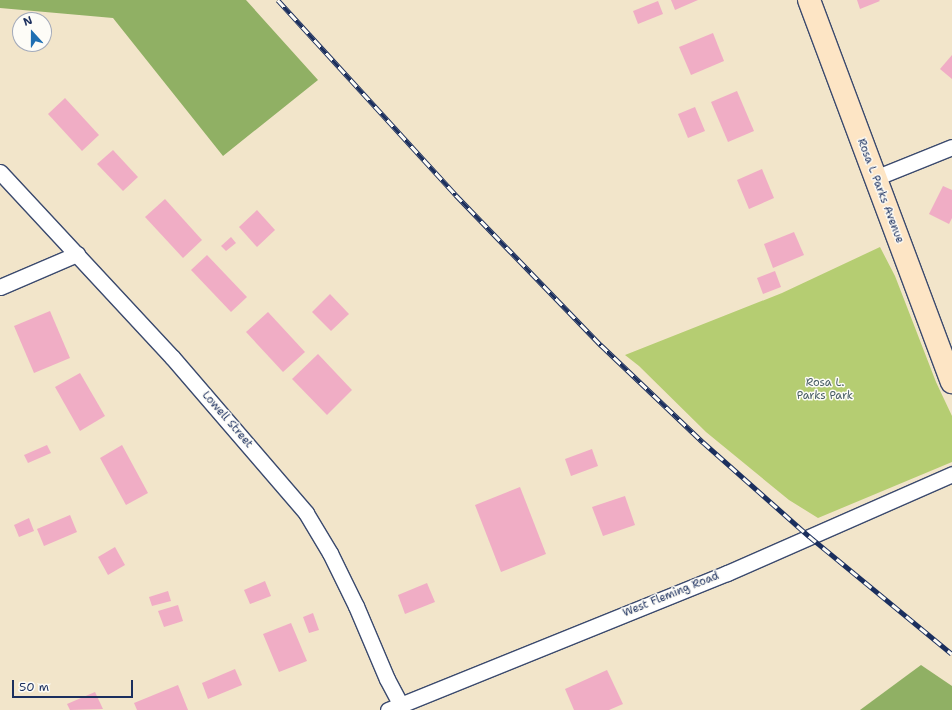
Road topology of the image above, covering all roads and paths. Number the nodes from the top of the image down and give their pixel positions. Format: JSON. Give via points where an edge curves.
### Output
{"nodes":[{"id":1,"x":809,"y":0,"type":"edge"},
{"id":2,"x":952,"y":147,"type":"edge"},
{"id":3,"x":0,"y":172,"type":"edge"},
{"id":4,"x":875,"y":178,"type":"junction"},
{"id":5,"x":77,"y":254,"type":"junction"},
{"id":6,"x":0,"y":287,"type":"edge"},
{"id":7,"x":952,"y":382,"type":"edge"},
{"id":8,"x":952,"y":474,"type":"edge"},
{"id":9,"x":394,"y":707,"type":"edge"}],
"edges":[{"from":1,"to":4,"type":"street","name":"Rosa L Parks Avenue"},
{"from":2,"to":4,"type":"street"},
{"from":3,"to":5,"type":"street","name":"Lowell Street"},
{"from":4,"to":7,"type":"street","name":"Rosa L Parks Avenue"},
{"from":5,"to":6,"type":"street"},
{"from":5,"to":9,"type":"street","name":"Lowell Street","via":[[177,362],[306,513],[330,553],[356,606],[387,679]]},
{"from":8,"to":9,"type":"street","name":"West Fleming Road","via":[[727,573]]}]}
